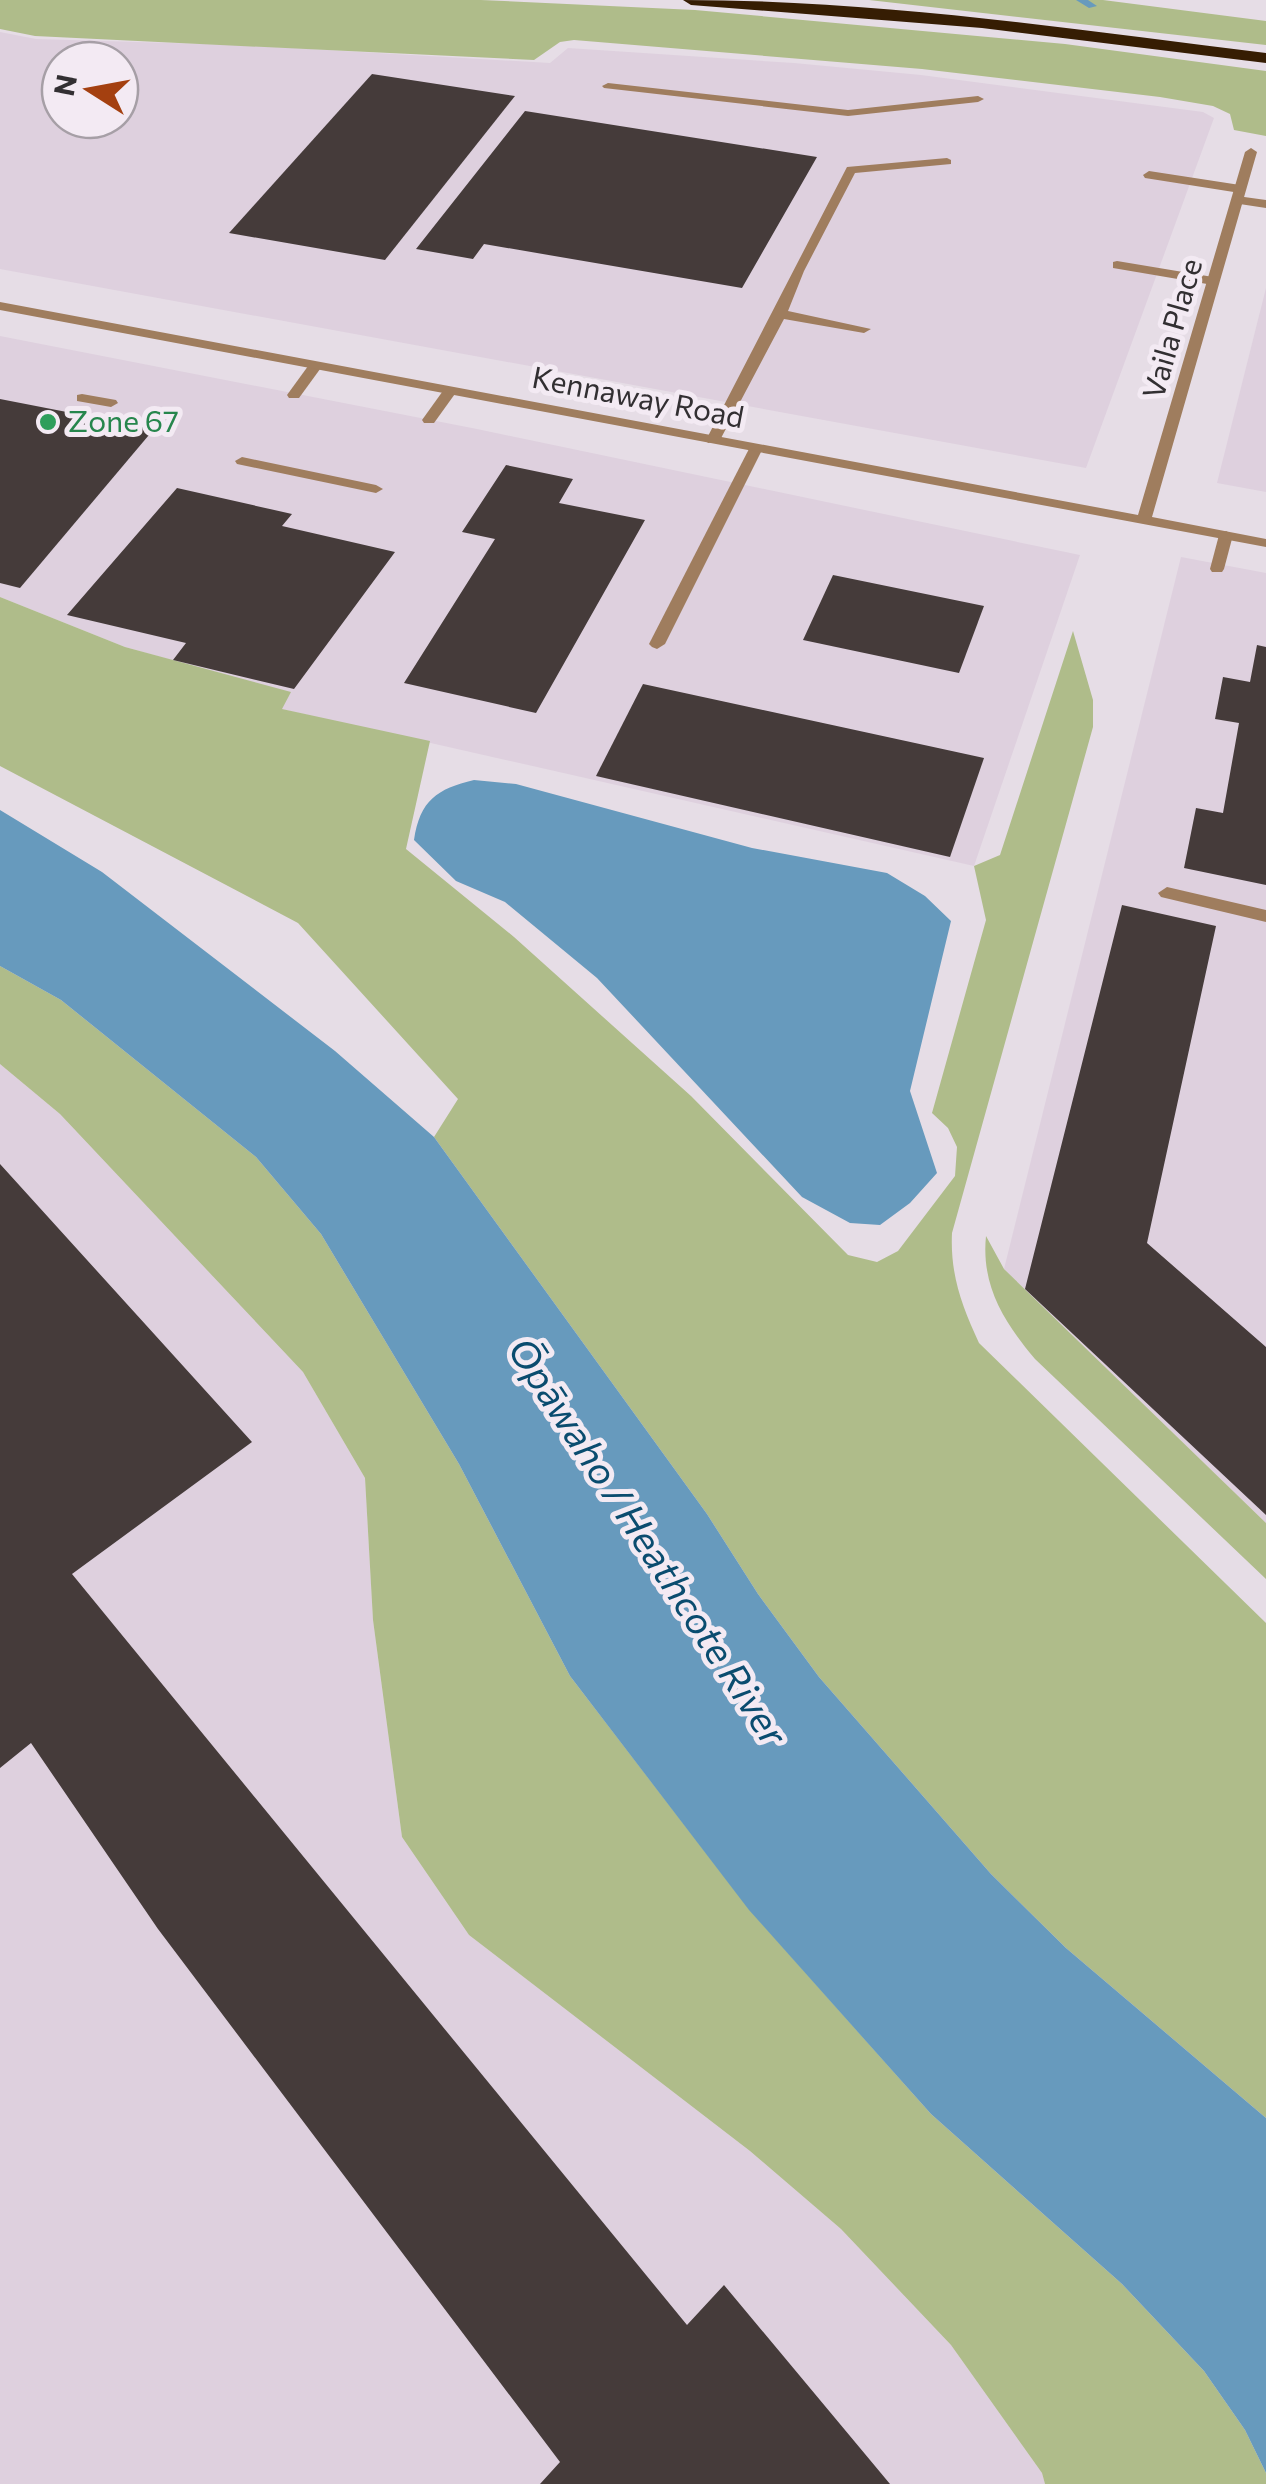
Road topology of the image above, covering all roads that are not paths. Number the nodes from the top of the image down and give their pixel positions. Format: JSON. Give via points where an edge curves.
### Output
{"nodes":[{"id":1,"x":691,"y":0,"type":"edge"},
{"id":2,"x":1266,"y":58,"type":"edge"},
{"id":3,"x":608,"y":86,"type":"dead end"},
{"id":4,"x":978,"y":99,"type":"dead end"},
{"id":5,"x":1251,"y":152,"type":"dead end"},
{"id":6,"x":947,"y":162,"type":"dead end"},
{"id":7,"x":1149,"y":175,"type":"dead end"},
{"id":8,"x":1239,"y":194,"type":"junction"},
{"id":9,"x":1266,"y":204,"type":"edge"},
{"id":10,"x":1117,"y":265,"type":"dead end"},
{"id":11,"x":1214,"y":281,"type":"junction"},
{"id":12,"x":0,"y":306,"type":"edge"},
{"id":13,"x":780,"y":314,"type":"junction"},
{"id":14,"x":864,"y":329,"type":"dead end"},
{"id":15,"x":316,"y":365,"type":"junction"},
{"id":16,"x":450,"y":390,"type":"junction"},
{"id":17,"x":294,"y":394,"type":"dead end"},
{"id":18,"x":82,"y":398,"type":"dead end"},
{"id":19,"x":111,"y":403,"type":"dead end"},
{"id":20,"x":430,"y":420,"type":"dead end"},
{"id":21,"x":713,"y":440,"type":"junction"},
{"id":22,"x":756,"y":448,"type":"junction"},
{"id":23,"x":242,"y":461,"type":"dead end"},
{"id":24,"x":376,"y":488,"type":"dead end"},
{"id":25,"x":1144,"y":520,"type":"junction"},
{"id":26,"x":1226,"y":536,"type":"junction"},
{"id":27,"x":1266,"y":543,"type":"edge"},
{"id":28,"x":1216,"y":569,"type":"dead end"},
{"id":29,"x":657,"y":644,"type":"dead end"},
{"id":30,"x":1167,"y":893,"type":"dead end"},
{"id":31,"x":1266,"y":916,"type":"edge"}],
"edges":[{"from":1,"to":2,"type":"highway","via":[[1000,25]]},
{"from":3,"to":4,"type":"street","via":[[848,112]]},
{"from":5,"to":8,"type":"street","name":"Vaila Place"},
{"from":6,"to":13,"type":"street","via":[[851,170]]},
{"from":7,"to":8,"type":"street"},
{"from":8,"to":9,"type":"street"},
{"from":8,"to":11,"type":"street","name":"Vaila Place"},
{"from":10,"to":11,"type":"street"},
{"from":11,"to":25,"type":"street","name":"Vaila Place"},
{"from":12,"to":15,"type":"street","name":"Kennaway Road"},
{"from":13,"to":14,"type":"street"},
{"from":13,"to":21,"type":"street"},
{"from":15,"to":16,"type":"street","name":"Kennaway Road"},
{"from":15,"to":17,"type":"street"},
{"from":16,"to":20,"type":"street"},
{"from":16,"to":21,"type":"street","name":"Kennaway Road"},
{"from":18,"to":19,"type":"street"},
{"from":21,"to":22,"type":"street","name":"Kennaway Road"},
{"from":22,"to":25,"type":"street","name":"Kennaway Road"},
{"from":22,"to":29,"type":"street"},
{"from":23,"to":24,"type":"street"},
{"from":25,"to":26,"type":"street","name":"Kennaway Road"},
{"from":26,"to":27,"type":"street","name":"Kennaway Road"},
{"from":26,"to":28,"type":"street"},
{"from":30,"to":31,"type":"street"}]}
